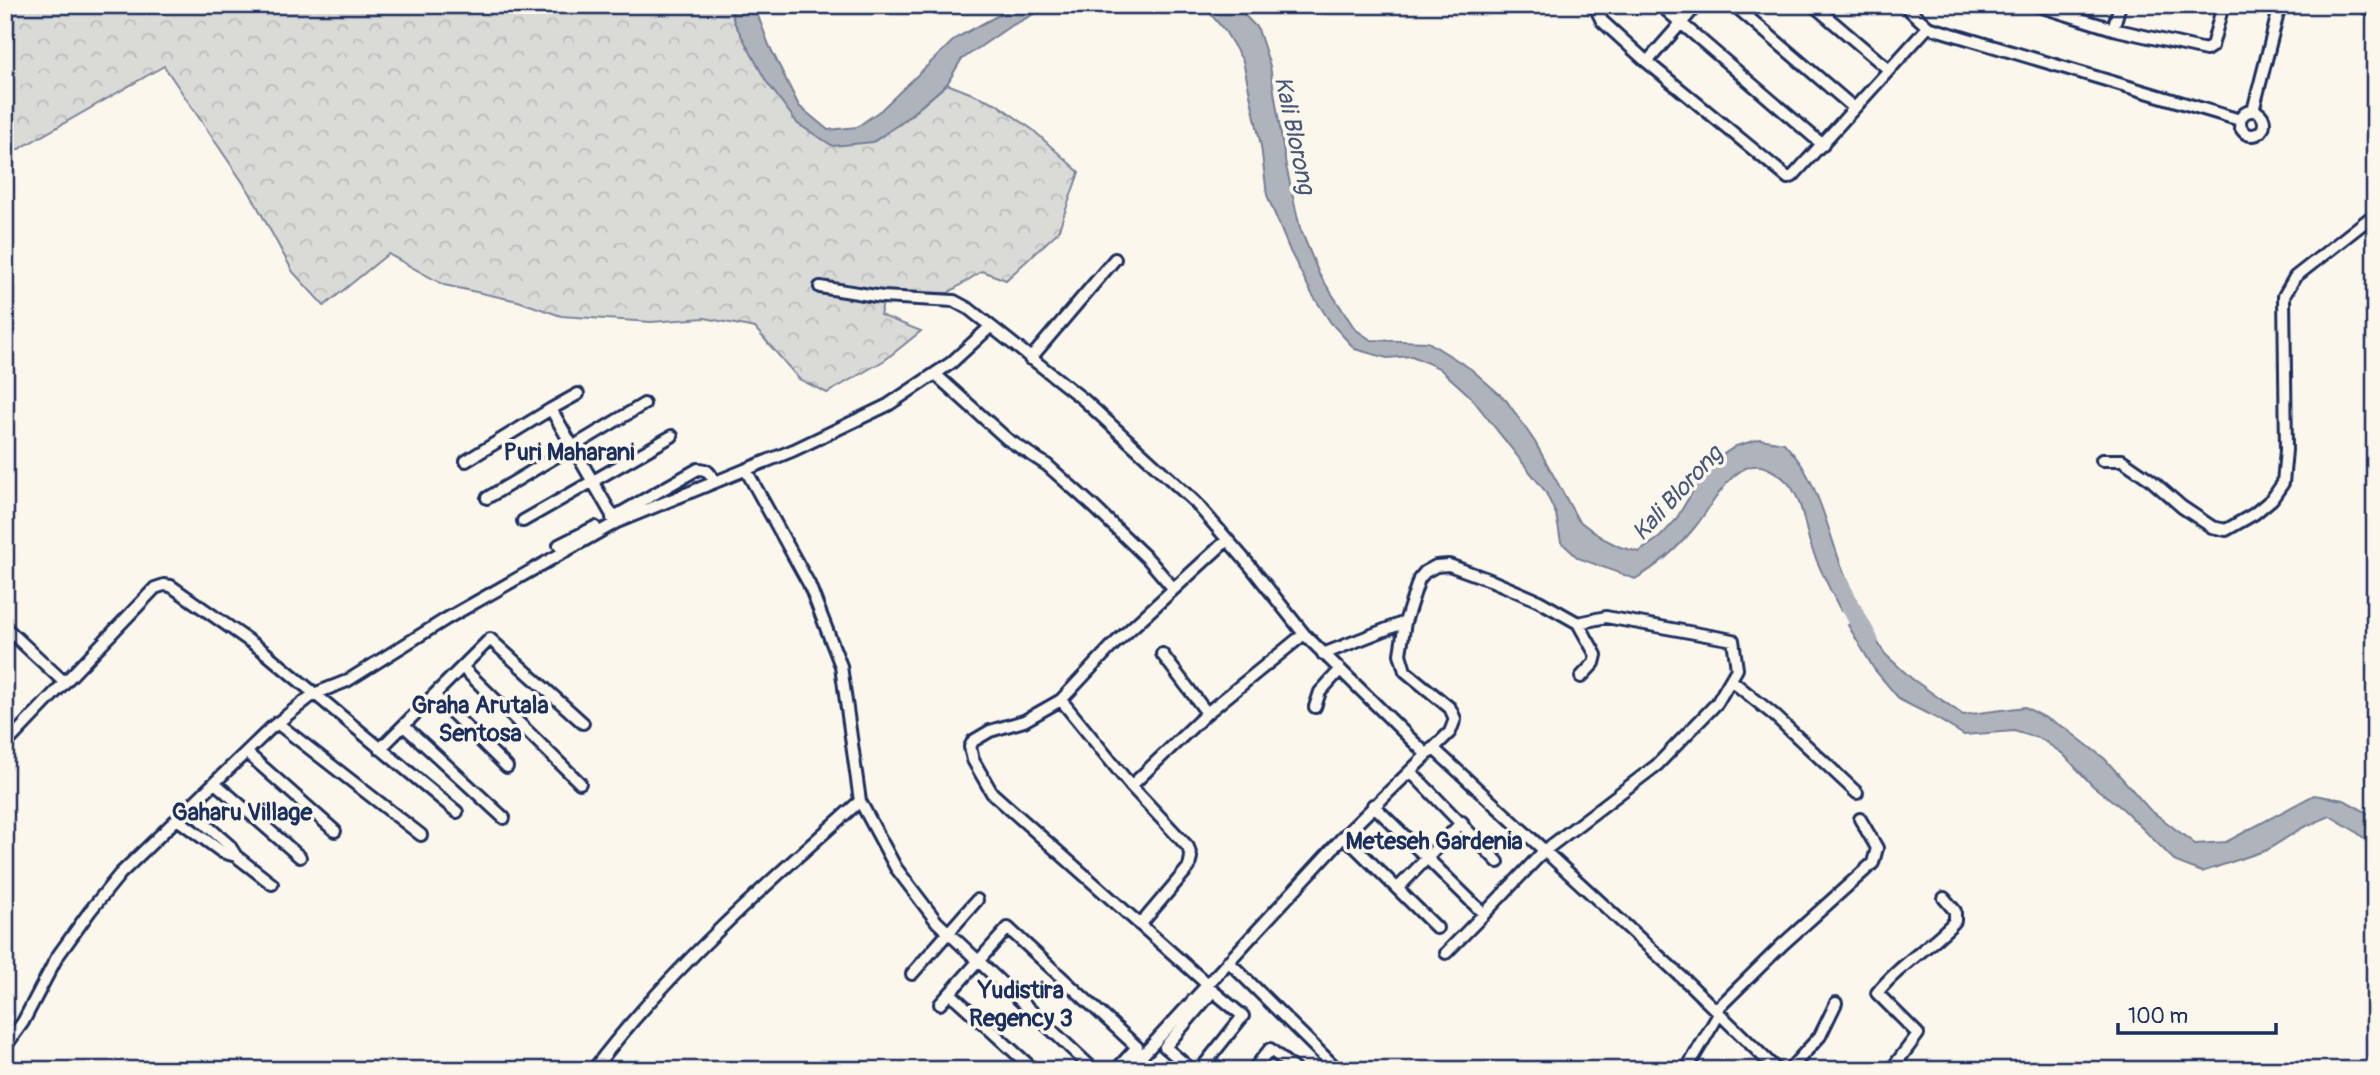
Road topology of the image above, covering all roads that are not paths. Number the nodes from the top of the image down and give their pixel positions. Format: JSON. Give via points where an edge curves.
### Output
{"nodes":[{"id":1,"x":1598,"y":5,"type":"edge"},
{"id":2,"x":1660,"y":5,"type":"edge"},
{"id":3,"x":1697,"y":5,"type":"edge"},
{"id":4,"x":1734,"y":5,"type":"edge"},
{"id":5,"x":1813,"y":5,"type":"edge"},
{"id":6,"x":1904,"y":5,"type":"edge"},
{"id":7,"x":2036,"y":5,"type":"edge"},
{"id":8,"x":2120,"y":5,"type":"edge"},
{"id":9,"x":2222,"y":5,"type":"edge"},
{"id":10,"x":2361,"y":5,"type":"edge"},
{"id":11,"x":2064,"y":9,"type":"edge"},
{"id":12,"x":2279,"y":9,"type":"edge"},
{"id":13,"x":2375,"y":12,"type":"edge"},
{"id":14,"x":1681,"y":23,"type":"junction"},
{"id":15,"x":1928,"y":27,"type":"junction"},
{"id":16,"x":2113,"y":29,"type":"junction"},
{"id":17,"x":1647,"y":62,"type":"junction"},
{"id":18,"x":1888,"y":69,"type":"junction"},
{"id":19,"x":1854,"y":108,"type":"junction"},
{"id":20,"x":2253,"y":111,"type":"junction"},
{"id":21,"x":2240,"y":120,"type":"junction"},
{"id":22,"x":1823,"y":145,"type":"junction"},
{"id":23,"x":2375,"y":214,"type":"edge"},
{"id":24,"x":1115,"y":259,"type":"dead end"},
{"id":25,"x":820,"y":287,"type":"dead end"},
{"id":26,"x":990,"y":327,"type":"junction"},
{"id":27,"x":1030,"y":359,"type":"junction"},
{"id":28,"x":935,"y":374,"type":"junction"},
{"id":29,"x":579,"y":394,"type":"dead end"},
{"id":30,"x":645,"y":404,"type":"dead end"},
{"id":31,"x":551,"y":409,"type":"junction"},
{"id":32,"x":672,"y":436,"type":"dead end"},
{"id":33,"x":572,"y":446,"type":"junction"},
{"id":34,"x":2102,"y":460,"type":"dead end"},
{"id":35,"x":466,"y":461,"type":"dead end"},
{"id":36,"x":746,"y":470,"type":"junction"},
{"id":37,"x":593,"y":482,"type":"junction"},
{"id":38,"x":715,"y":482,"type":"junction"},
{"id":39,"x":486,"y":498,"type":"dead end"},
{"id":40,"x":613,"y":517,"type":"junction"},
{"id":41,"x":523,"y":521,"type":"dead end"},
{"id":42,"x":1227,"y":540,"type":"junction"},
{"id":43,"x":559,"y":545,"type":"dead end"},
{"id":44,"x":1173,"y":588,"type":"junction"},
{"id":45,"x":1405,"y":622,"type":"junction"},
{"id":46,"x":1578,"y":624,"type":"junction"},
{"id":47,"x":5,"y":627,"type":"edge"},
{"id":48,"x":1304,"y":635,"type":"junction"},
{"id":49,"x":1162,"y":654,"type":"dead end"},
{"id":50,"x":1323,"y":654,"type":"junction"},
{"id":51,"x":462,"y":667,"type":"junction"},
{"id":52,"x":1339,"y":671,"type":"junction"},
{"id":53,"x":1581,"y":677,"type":"dead end"},
{"id":54,"x":1732,"y":681,"type":"junction"},
{"id":55,"x":64,"y":682,"type":"junction"},
{"id":56,"x":314,"y":694,"type":"junction"},
{"id":57,"x":434,"y":695,"type":"junction"},
{"id":58,"x":1061,"y":700,"type":"junction"},
{"id":59,"x":1315,"y":707,"type":"dead end"},
{"id":60,"x":1207,"y":713,"type":"junction"},
{"id":61,"x":277,"y":723,"type":"junction"},
{"id":62,"x":583,"y":723,"type":"dead end"},
{"id":63,"x":404,"y":726,"type":"junction"},
{"id":64,"x":5,"y":745,"type":"edge"},
{"id":65,"x":380,"y":749,"type":"junction"},
{"id":66,"x":1429,"y":751,"type":"junction"},
{"id":67,"x":247,"y":753,"type":"junction"},
{"id":68,"x":508,"y":767,"type":"dead end"},
{"id":69,"x":1410,"y":771,"type":"junction"},
{"id":70,"x":215,"y":783,"type":"junction"},
{"id":71,"x":580,"y":783,"type":"dead end"},
{"id":72,"x":1131,"y":786,"type":"junction"},
{"id":73,"x":1857,"y":793,"type":"dead end"},
{"id":74,"x":860,"y":802,"type":"junction"},
{"id":75,"x":1373,"y":805,"type":"junction"},
{"id":76,"x":188,"y":808,"type":"junction"},
{"id":77,"x":457,"y":812,"type":"dead end"},
{"id":78,"x":504,"y":818,"type":"dead end"},
{"id":79,"x":177,"y":819,"type":"junction"},
{"id":80,"x":1860,"y":819,"type":"dead end"},
{"id":81,"x":1462,"y":822,"type":"junction"},
{"id":82,"x":335,"y":831,"type":"dead end"},
{"id":83,"x":421,"y":835,"type":"dead end"},
{"id":84,"x":1344,"y":836,"type":"junction"},
{"id":85,"x":1544,"y":851,"type":"junction"},
{"id":86,"x":236,"y":856,"type":"junction"},
{"id":87,"x":300,"y":857,"type":"dead end"},
{"id":88,"x":1429,"y":857,"type":"junction"},
{"id":89,"x":1498,"y":862,"type":"dead end"},
{"id":90,"x":272,"y":884,"type":"dead end"},
{"id":91,"x":1398,"y":888,"type":"junction"},
{"id":92,"x":1944,"y":898,"type":"dead end"},
{"id":93,"x":978,"y":900,"type":"dead end"},
{"id":94,"x":1484,"y":914,"type":"junction"},
{"id":95,"x":1140,"y":925,"type":"junction"},
{"id":96,"x":1437,"y":928,"type":"dead end"},
{"id":97,"x":949,"y":933,"type":"junction"},
{"id":98,"x":1446,"y":953,"type":"dead end"},
{"id":99,"x":979,"y":960,"type":"junction"},
{"id":100,"x":1228,"y":961,"type":"junction"},
{"id":101,"x":912,"y":974,"type":"dead end"},
{"id":102,"x":1208,"y":984,"type":"junction"},
{"id":103,"x":950,"y":993,"type":"junction"},
{"id":104,"x":1836,"y":1003,"type":"dead end"},
{"id":105,"x":940,"y":1004,"type":"dead end"},
{"id":106,"x":1718,"y":1012,"type":"junction"},
{"id":107,"x":1073,"y":1046,"type":"junction"},
{"id":108,"x":5,"y":1047,"type":"edge"},
{"id":109,"x":593,"y":1070,"type":"edge"},
{"id":110,"x":1034,"y":1070,"type":"edge"},
{"id":111,"x":1094,"y":1070,"type":"edge"},
{"id":112,"x":1102,"y":1070,"type":"edge"},
{"id":113,"x":1116,"y":1070,"type":"edge"},
{"id":114,"x":1129,"y":1070,"type":"edge"},
{"id":115,"x":1192,"y":1070,"type":"edge"},
{"id":116,"x":1200,"y":1070,"type":"edge"},
{"id":117,"x":1253,"y":1070,"type":"edge"},
{"id":118,"x":1295,"y":1070,"type":"edge"},
{"id":119,"x":1338,"y":1070,"type":"edge"},
{"id":120,"x":1686,"y":1070,"type":"edge"},
{"id":121,"x":1777,"y":1070,"type":"edge"},
{"id":122,"x":1789,"y":1070,"type":"edge"},
{"id":123,"x":1891,"y":1070,"type":"edge"}],
"edges":[{"from":1,"to":17,"type":"street","via":[[1602,21]]},
{"from":2,"to":14,"type":"street"},
{"from":3,"to":14,"type":"street"},
{"from":4,"to":19,"type":"street"},
{"from":5,"to":18,"type":"street"},
{"from":6,"to":15,"type":"street"},
{"from":7,"to":11,"type":"street"},
{"from":8,"to":16,"type":"street"},
{"from":9,"to":16,"type":"street","via":[[2206,50]]},
{"from":10,"to":13,"type":"street"},
{"from":11,"to":16,"type":"street"},
{"from":12,"to":20,"type":"street"},
{"from":14,"to":17,"type":"street"},
{"from":14,"to":22,"type":"street"},
{"from":15,"to":18,"type":"street"},
{"from":15,"to":21,"type":"street"},
{"from":17,"to":22,"type":"street","via":[[1785,177],[1793,176]]},
{"from":18,"to":19,"type":"street"},
{"from":19,"to":22,"type":"street"},
{"from":20,"to":21,"type":"street"},
{"from":20,"to":21,"type":"street","via":[[2263,118],[2259,133],[2247,134]]},
{"from":23,"to":34,"type":"street","via":[[2295,276],[2284,296],[2286,450],[2283,483],[2272,499],[2226,530],[2212,527],[2122,460]]},
{"from":24,"to":27,"type":"street"},
{"from":25,"to":26,"type":"street","via":[[954,301]]},
{"from":26,"to":27,"type":"street"},
{"from":26,"to":28,"type":"street"},
{"from":27,"to":42,"type":"street","via":[[1094,409],[1195,502]]},
{"from":28,"to":36,"type":"street","via":[[888,405]]},
{"from":28,"to":44,"type":"street","via":[[1007,439],[1047,465],[1093,506]]},
{"from":29,"to":31,"type":"street"},
{"from":30,"to":33,"type":"street"},
{"from":31,"to":33,"type":"street"},
{"from":31,"to":35,"type":"street"},
{"from":32,"to":37,"type":"street"},
{"from":33,"to":37,"type":"street"},
{"from":33,"to":39,"type":"street"},
{"from":36,"to":38,"type":"street"},
{"from":36,"to":74,"type":"street","via":[[809,584],[841,666]]},
{"from":37,"to":40,"type":"street"},
{"from":37,"to":41,"type":"street"},
{"from":38,"to":40,"type":"street","via":[[709,472],[698,469]]},
{"from":38,"to":56,"type":"street","via":[[617,522],[347,681]]},
{"from":40,"to":43,"type":"street"},
{"from":42,"to":44,"type":"street"},
{"from":42,"to":48,"type":"street"},
{"from":44,"to":58,"type":"street"},
{"from":45,"to":46,"type":"street","via":[[1424,572],[1449,565],[1539,601]]},
{"from":45,"to":50,"type":"street"},
{"from":45,"to":66,"type":"street","via":[[1400,654],[1405,671],[1450,708],[1455,719],[1450,732]]},
{"from":46,"to":53,"type":"street","via":[[1596,655]]},
{"from":46,"to":54,"type":"street","via":[[1606,617],[1733,640],[1737,670]]},
{"from":47,"to":55,"type":"street"},
{"from":48,"to":50,"type":"street"},
{"from":48,"to":60,"type":"street"},
{"from":49,"to":60,"type":"street"},
{"from":50,"to":52,"type":"street"},
{"from":51,"to":57,"type":"street"},
{"from":51,"to":62,"type":"street","via":[[490,639]]},
{"from":51,"to":71,"type":"street"},
{"from":52,"to":59,"type":"street","via":[[1320,692]]},
{"from":52,"to":66,"type":"street"},
{"from":54,"to":73,"type":"street"},
{"from":54,"to":85,"type":"street","via":[[1657,765]]},
{"from":55,"to":56,"type":"street","via":[[164,585],[262,650]]},
{"from":55,"to":64,"type":"street"},
{"from":56,"to":61,"type":"street"},
{"from":56,"to":65,"type":"street"},
{"from":57,"to":63,"type":"street"},
{"from":57,"to":68,"type":"street"},
{"from":58,"to":72,"type":"street"},
{"from":58,"to":95,"type":"street","via":[[973,741],[973,760],[992,793]]},
{"from":60,"to":72,"type":"street"},
{"from":61,"to":67,"type":"street"},
{"from":61,"to":83,"type":"street"},
{"from":63,"to":65,"type":"street"},
{"from":63,"to":78,"type":"street"},
{"from":65,"to":77,"type":"street"},
{"from":66,"to":69,"type":"street"},
{"from":66,"to":85,"type":"street"},
{"from":67,"to":70,"type":"street"},
{"from":67,"to":82,"type":"street"},
{"from":69,"to":75,"type":"street"},
{"from":69,"to":81,"type":"street"},
{"from":70,"to":76,"type":"street"},
{"from":70,"to":87,"type":"street"},
{"from":72,"to":95,"type":"street","via":[[1188,847],[1191,857],[1189,867]]},
{"from":74,"to":97,"type":"street","via":[[896,868]]},
{"from":74,"to":109,"type":"street","via":[[726,921]]},
{"from":75,"to":84,"type":"street"},
{"from":75,"to":88,"type":"street"},
{"from":76,"to":79,"type":"street"},
{"from":76,"to":86,"type":"street"},
{"from":79,"to":86,"type":"street","via":[[222,852]]},
{"from":79,"to":108,"type":"street","via":[[120,874],[90,911],[57,957]]},
{"from":80,"to":106,"type":"street","via":[[1877,848],[1873,863],[1783,944]]},
{"from":81,"to":88,"type":"street"},
{"from":81,"to":89,"type":"street"},
{"from":84,"to":91,"type":"street"},
{"from":84,"to":100,"type":"street"},
{"from":85,"to":94,"type":"street"},
{"from":85,"to":106,"type":"street"},
{"from":86,"to":90,"type":"street"},
{"from":88,"to":91,"type":"street"},
{"from":88,"to":94,"type":"street"},
{"from":91,"to":96,"type":"street"},
{"from":92,"to":123,"type":"street","via":[[1955,911],[1955,921],[1877,993],[1918,1034]]},
{"from":93,"to":97,"type":"street"},
{"from":94,"to":98,"type":"street"},
{"from":95,"to":102,"type":"street"},
{"from":97,"to":99,"type":"street"},
{"from":97,"to":101,"type":"street"},
{"from":99,"to":103,"type":"street"},
{"from":99,"to":107,"type":"street"},
{"from":99,"to":113,"type":"street","via":[[1008,928],[1137,1047]]},
{"from":100,"to":102,"type":"street"},
{"from":100,"to":119,"type":"street"},
{"from":102,"to":114,"type":"street"},
{"from":103,"to":105,"type":"street"},
{"from":103,"to":110,"type":"street"},
{"from":104,"to":122,"type":"street","via":[[1820,1036]]},
{"from":106,"to":120,"type":"street"},
{"from":106,"to":121,"type":"street"},
{"from":107,"to":111,"type":"street"},
{"from":107,"to":112,"type":"street"},
{"from":115,"to":116,"type":"street","via":[[1165,1047],[1213,991],[1243,1016]]},
{"from":117,"to":118,"type":"street","via":[[1270,1049]]}]}
